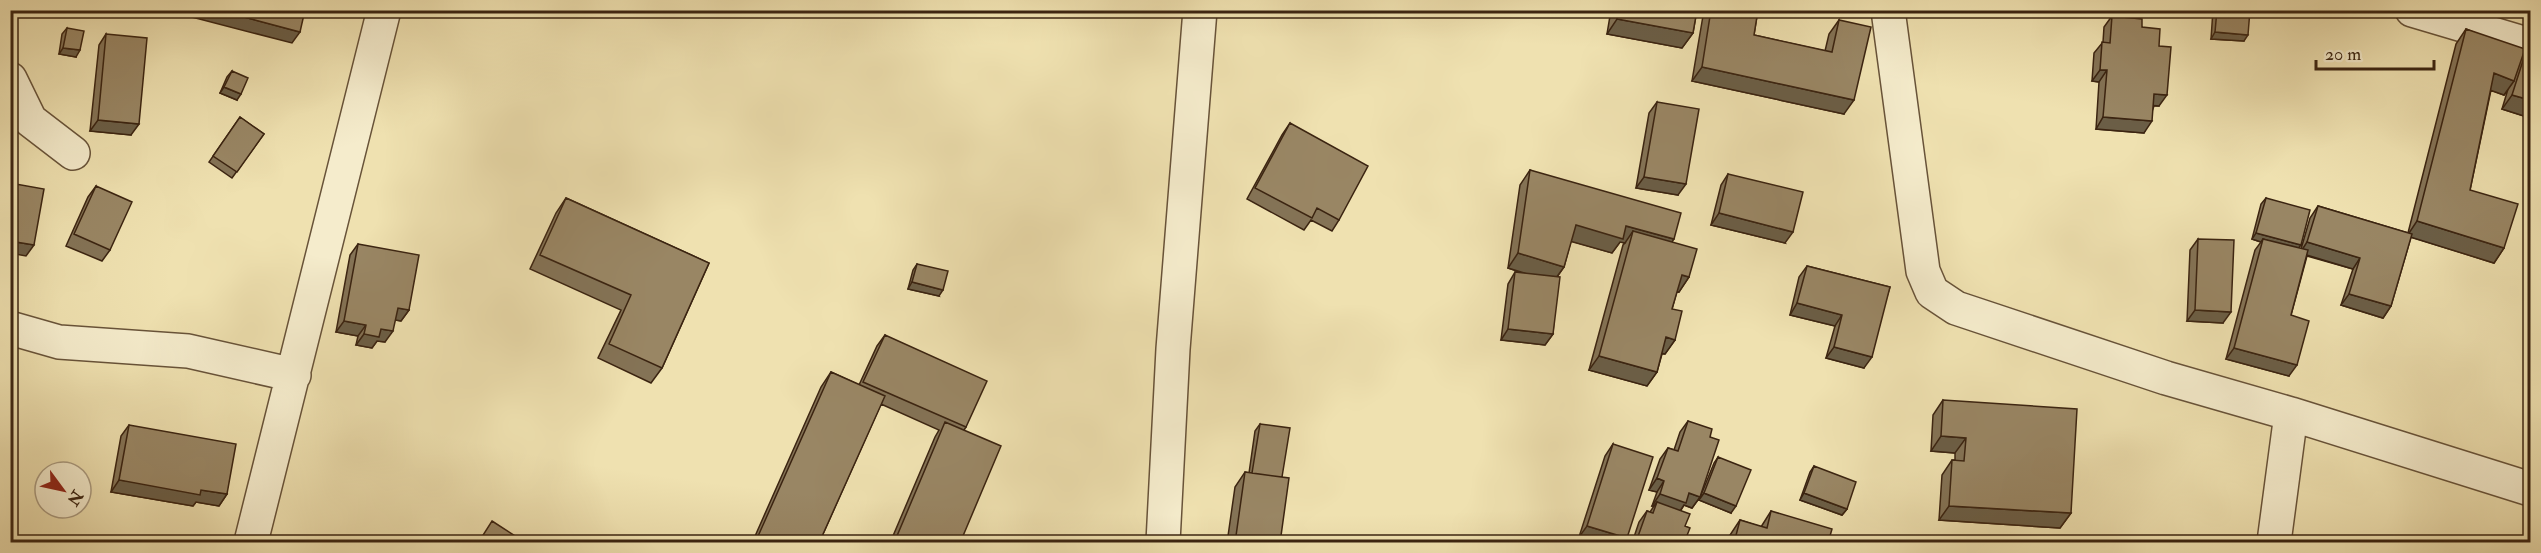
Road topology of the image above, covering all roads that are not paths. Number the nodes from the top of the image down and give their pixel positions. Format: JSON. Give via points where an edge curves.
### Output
{"nodes":[{"id":1,"x":384,"y":10,"type":"edge"},
{"id":2,"x":1200,"y":10,"type":"edge"},
{"id":3,"x":1888,"y":10,"type":"edge"},
{"id":4,"x":2412,"y":10,"type":"edge"},
{"id":5,"x":2530,"y":45,"type":"edge"},
{"id":6,"x":10,"y":79,"type":"edge"},
{"id":7,"x":73,"y":153,"type":"dead end"},
{"id":8,"x":10,"y":328,"type":"edge"},
{"id":9,"x":294,"y":375,"type":"junction"},
{"id":10,"x":2291,"y":414,"type":"junction"},
{"id":11,"x":2530,"y":489,"type":"edge"},
{"id":12,"x":251,"y":543,"type":"edge"},
{"id":13,"x":1164,"y":543,"type":"edge"},
{"id":14,"x":2274,"y":543,"type":"edge"}],
"edges":[{"from":1,"to":9,"type":"street"},
{"from":2,"to":13,"type":"street","via":[[1173,349]]},
{"from":3,"to":10,"type":"street","via":[[1923,271],[1932,292],[1956,308],[2166,378]]},
{"from":4,"to":5,"type":"street"},
{"from":6,"to":7,"type":"street","via":[[30,120]]},
{"from":8,"to":9,"type":"street","via":[[59,342],[188,351]]},
{"from":9,"to":12,"type":"street"},
{"from":10,"to":11,"type":"street"},
{"from":10,"to":14,"type":"street"}]}
